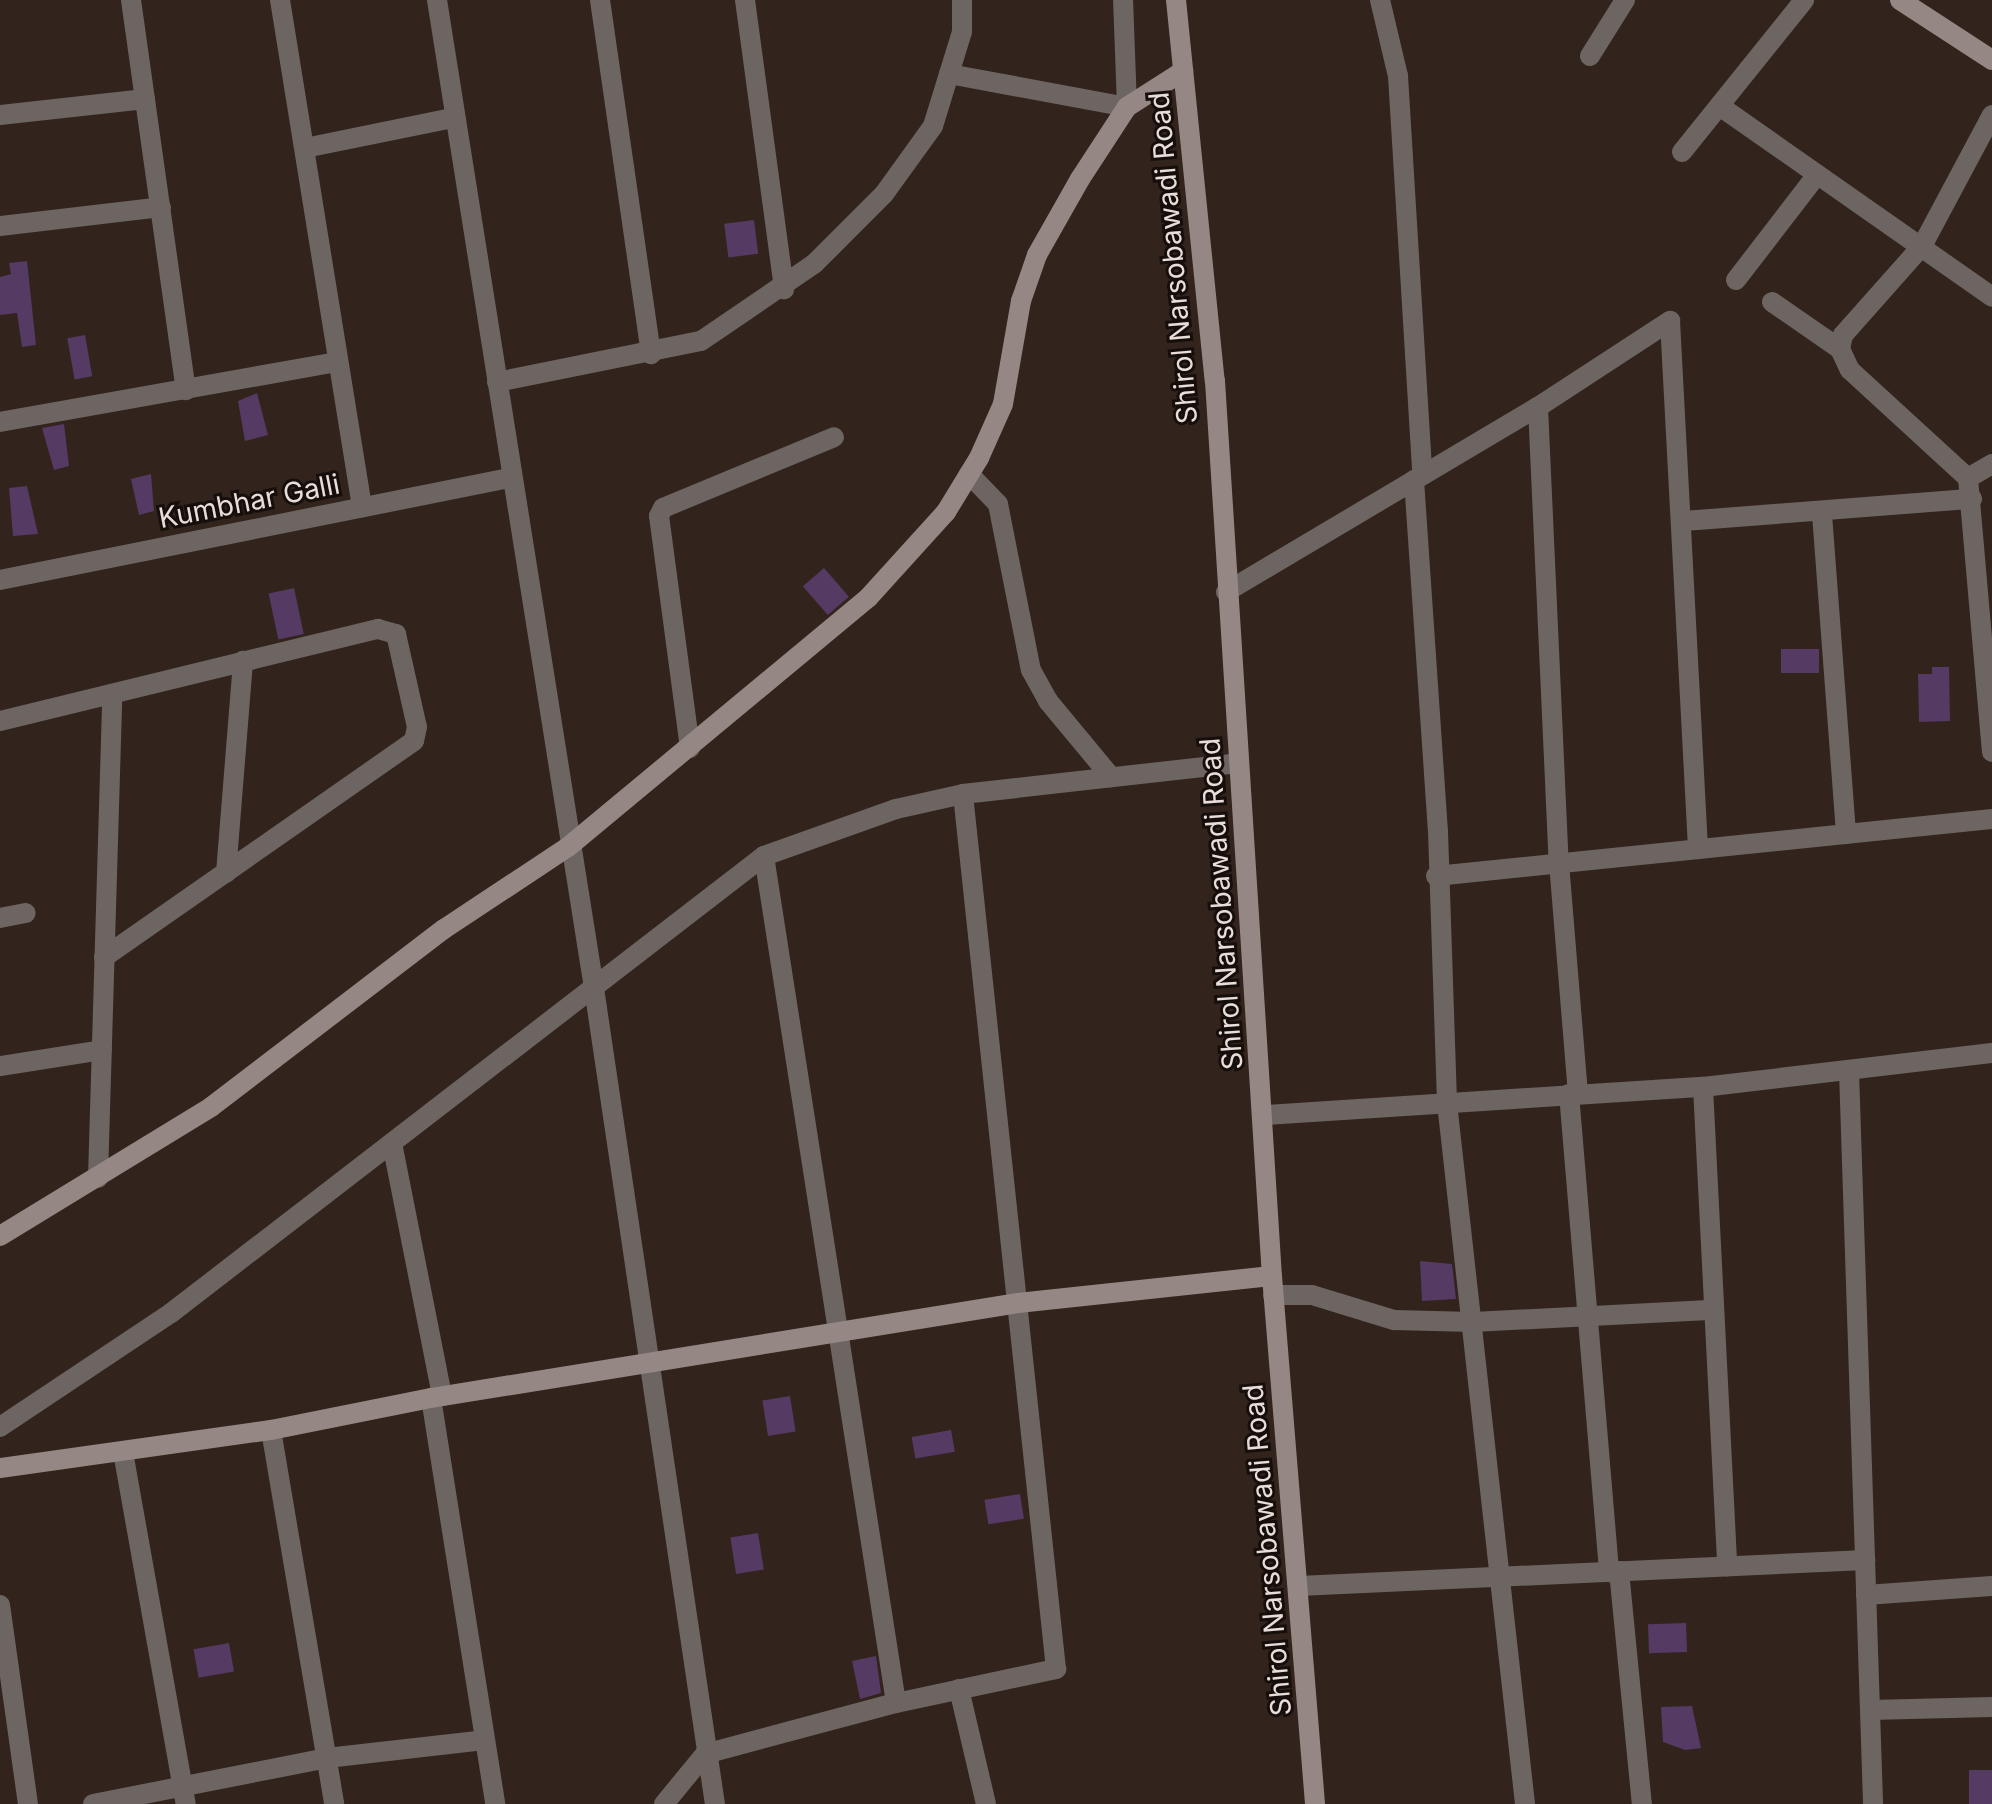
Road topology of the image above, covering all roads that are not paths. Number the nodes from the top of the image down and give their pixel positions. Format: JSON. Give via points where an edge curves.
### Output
{"nodes":[{"id":1,"x":131,"y":0,"type":"edge"},
{"id":2,"x":280,"y":0,"type":"edge"},
{"id":3,"x":437,"y":0,"type":"edge"},
{"id":4,"x":600,"y":0,"type":"edge"},
{"id":5,"x":745,"y":0,"type":"edge"},
{"id":6,"x":962,"y":0,"type":"edge"},
{"id":7,"x":1123,"y":0,"type":"edge"},
{"id":8,"x":1176,"y":0,"type":"edge"},
{"id":9,"x":1380,"y":0,"type":"edge"},
{"id":10,"x":1625,"y":0,"type":"edge"},
{"id":11,"x":1804,"y":0,"type":"edge"},
{"id":12,"x":1900,"y":0,"type":"edge"},
{"id":13,"x":1590,"y":56,"type":"dead end"},
{"id":14,"x":1992,"y":60,"type":"edge"},
{"id":15,"x":1183,"y":71,"type":"junction"},
{"id":16,"x":949,"y":74,"type":"junction"},
{"id":17,"x":145,"y":99,"type":"junction"},
{"id":18,"x":1127,"y":107,"type":"junction"},
{"id":19,"x":1721,"y":107,"type":"junction"},
{"id":20,"x":0,"y":115,"type":"edge"},
{"id":21,"x":1992,"y":115,"type":"edge"},
{"id":22,"x":453,"y":118,"type":"junction"},
{"id":23,"x":305,"y":148,"type":"junction"},
{"id":24,"x":1682,"y":152,"type":"dead end"},
{"id":25,"x":1816,"y":176,"type":"junction"},
{"id":26,"x":161,"y":207,"type":"junction"},
{"id":27,"x":0,"y":226,"type":"edge"},
{"id":28,"x":1922,"y":246,"type":"junction"},
{"id":29,"x":1736,"y":280,"type":"dead end"},
{"id":30,"x":784,"y":289,"type":"junction"},
{"id":31,"x":1992,"y":297,"type":"edge"},
{"id":32,"x":1772,"y":302,"type":"dead end"},
{"id":33,"x":1840,"y":349,"type":"junction"},
{"id":34,"x":651,"y":354,"type":"junction"},
{"id":35,"x":337,"y":362,"type":"junction"},
{"id":36,"x":497,"y":382,"type":"junction"},
{"id":37,"x":186,"y":390,"type":"junction"},
{"id":38,"x":1538,"y":407,"type":"junction"},
{"id":39,"x":0,"y":422,"type":"edge"},
{"id":40,"x":834,"y":437,"type":"dead end"},
{"id":41,"x":1992,"y":464,"type":"edge"},
{"id":42,"x":969,"y":474,"type":"junction"},
{"id":43,"x":1418,"y":477,"type":"junction"},
{"id":44,"x":509,"y":478,"type":"junction"},
{"id":45,"x":1968,"y":478,"type":"junction"},
{"id":46,"x":1972,"y":499,"type":"junction"},
{"id":47,"x":362,"y":507,"type":"junction"},
{"id":48,"x":1822,"y":514,"type":"junction"},
{"id":49,"x":1684,"y":521,"type":"junction"},
{"id":50,"x":0,"y":580,"type":"edge"},
{"id":51,"x":1226,"y":592,"type":"junction"},
{"id":52,"x":243,"y":661,"type":"junction"},
{"id":53,"x":112,"y":694,"type":"junction"},
{"id":54,"x":0,"y":721,"type":"edge"},
{"id":55,"x":690,"y":748,"type":"junction"},
{"id":56,"x":1992,"y":752,"type":"edge"},
{"id":57,"x":1238,"y":763,"type":"junction"},
{"id":58,"x":1111,"y":777,"type":"junction"},
{"id":59,"x":963,"y":794,"type":"junction"},
{"id":60,"x":1992,"y":819,"type":"edge"},
{"id":61,"x":1846,"y":834,"type":"junction"},
{"id":62,"x":568,"y":847,"type":"junction"},
{"id":63,"x":1698,"y":849,"type":"junction"},
{"id":64,"x":764,"y":856,"type":"junction"},
{"id":65,"x":1559,"y":863,"type":"junction"},
{"id":66,"x":226,"y":873,"type":"junction"},
{"id":67,"x":1436,"y":876,"type":"junction"},
{"id":68,"x":26,"y":913,"type":"dead end"},
{"id":69,"x":0,"y":918,"type":"edge"},
{"id":70,"x":104,"y":957,"type":"junction"},
{"id":71,"x":594,"y":988,"type":"junction"},
{"id":72,"x":102,"y":1050,"type":"junction"},
{"id":73,"x":1992,"y":1053,"type":"edge"},
{"id":74,"x":0,"y":1066,"type":"edge"},
{"id":75,"x":1849,"y":1071,"type":"junction"},
{"id":76,"x":1703,"y":1087,"type":"junction"},
{"id":77,"x":1573,"y":1093,"type":"junction"},
{"id":78,"x":1447,"y":1103,"type":"junction"},
{"id":79,"x":1265,"y":1115,"type":"junction"},
{"id":80,"x":392,"y":1143,"type":"junction"},
{"id":81,"x":98,"y":1178,"type":"junction"},
{"id":82,"x":0,"y":1236,"type":"edge"},
{"id":83,"x":1272,"y":1286,"type":"junction"},
{"id":84,"x":1018,"y":1303,"type":"junction"},
{"id":85,"x":1714,"y":1310,"type":"junction"},
{"id":86,"x":1589,"y":1315,"type":"junction"},
{"id":87,"x":1473,"y":1322,"type":"junction"},
{"id":88,"x":835,"y":1332,"type":"junction"},
{"id":89,"x":648,"y":1365,"type":"junction"},
{"id":90,"x":437,"y":1397,"type":"junction"},
{"id":91,"x":0,"y":1427,"type":"edge"},
{"id":92,"x":271,"y":1430,"type":"junction"},
{"id":93,"x":123,"y":1452,"type":"junction"},
{"id":94,"x":0,"y":1468,"type":"edge"},
{"id":95,"x":1865,"y":1560,"type":"junction"},
{"id":96,"x":1727,"y":1566,"type":"junction"},
{"id":97,"x":1614,"y":1572,"type":"junction"},
{"id":98,"x":1502,"y":1576,"type":"junction"},
{"id":99,"x":1299,"y":1586,"type":"junction"},
{"id":100,"x":1992,"y":1586,"type":"edge"},
{"id":101,"x":1866,"y":1595,"type":"junction"},
{"id":102,"x":0,"y":1605,"type":"edge"},
{"id":103,"x":959,"y":1689,"type":"junction"},
{"id":104,"x":896,"y":1703,"type":"junction"},
{"id":105,"x":1992,"y":1707,"type":"edge"},
{"id":106,"x":1870,"y":1710,"type":"junction"},
{"id":107,"x":484,"y":1740,"type":"junction"},
{"id":108,"x":705,"y":1754,"type":"junction"},
{"id":109,"x":327,"y":1758,"type":"junction"},
{"id":110,"x":185,"y":1795,"type":"edge"},
{"id":111,"x":28,"y":1804,"type":"edge"},
{"id":112,"x":93,"y":1804,"type":"edge"},
{"id":113,"x":334,"y":1804,"type":"edge"},
{"id":114,"x":495,"y":1804,"type":"edge"},
{"id":115,"x":664,"y":1804,"type":"edge"},
{"id":116,"x":715,"y":1804,"type":"edge"},
{"id":117,"x":986,"y":1804,"type":"edge"},
{"id":118,"x":1315,"y":1804,"type":"edge"},
{"id":119,"x":1525,"y":1804,"type":"edge"},
{"id":120,"x":1642,"y":1804,"type":"edge"},
{"id":121,"x":1873,"y":1804,"type":"edge"}],
"edges":[{"from":1,"to":17,"type":"street"},
{"from":2,"to":23,"type":"street"},
{"from":3,"to":22,"type":"street"},
{"from":4,"to":34,"type":"street"},
{"from":5,"to":30,"type":"street"},
{"from":6,"to":16,"type":"street","via":[[962,32]]},
{"from":7,"to":18,"type":"street"},
{"from":8,"to":15,"type":"street","name":"Shirol Narsobawadi Road"},
{"from":9,"to":43,"type":"street","via":[[1398,76]]},
{"from":10,"to":13,"type":"street"},
{"from":11,"to":19,"type":"street"},
{"from":12,"to":14,"type":"street"},
{"from":15,"to":18,"type":"street"},
{"from":15,"to":51,"type":"street","name":"Shirol Narsobawadi Road","via":[[1215,381]]},
{"from":16,"to":18,"type":"street"},
{"from":16,"to":30,"type":"street","via":[[933,126],[884,194]]},
{"from":17,"to":20,"type":"street"},
{"from":17,"to":26,"type":"street"},
{"from":18,"to":42,"type":"street","via":[[1037,255],[1021,301],[1003,404]]},
{"from":19,"to":24,"type":"street"},
{"from":19,"to":25,"type":"street"},
{"from":21,"to":28,"type":"street"},
{"from":22,"to":23,"type":"street"},
{"from":22,"to":36,"type":"street"},
{"from":23,"to":35,"type":"street"},
{"from":25,"to":28,"type":"street"},
{"from":25,"to":29,"type":"street"},
{"from":26,"to":27,"type":"street"},
{"from":26,"to":37,"type":"street"},
{"from":28,"to":31,"type":"street"},
{"from":28,"to":33,"type":"street","via":[[1843,335]]},
{"from":30,"to":34,"type":"street","via":[[701,341]]},
{"from":32,"to":33,"type":"street"},
{"from":33,"to":45,"type":"street","via":[[1850,370]]},
{"from":34,"to":36,"type":"street"},
{"from":35,"to":37,"type":"street"},
{"from":35,"to":47,"type":"street"},
{"from":36,"to":44,"type":"street"},
{"from":37,"to":39,"type":"street"},
{"from":38,"to":43,"type":"street"},
{"from":38,"to":49,"type":"street","via":[[1670,321]]},
{"from":38,"to":65,"type":"street"},
{"from":40,"to":55,"type":"street","via":[[663,508],[659,516]]},
{"from":41,"to":45,"type":"street"},
{"from":42,"to":55,"type":"street","via":[[946,512],[868,598]]},
{"from":42,"to":58,"type":"street","via":[[998,504],[1031,670],[1048,701]]},
{"from":43,"to":51,"type":"street"},
{"from":43,"to":67,"type":"street","via":[[1438,831]]},
{"from":44,"to":47,"type":"street","name":"Kumbhar Galli"},
{"from":44,"to":62,"type":"street"},
{"from":45,"to":46,"type":"street"},
{"from":46,"to":48,"type":"street"},
{"from":46,"to":56,"type":"street"},
{"from":47,"to":50,"type":"street","name":"Kumbhar Galli"},
{"from":48,"to":49,"type":"street"},
{"from":48,"to":61,"type":"street"},
{"from":49,"to":63,"type":"street"},
{"from":51,"to":57,"type":"street","name":"Shirol Narsobawadi Road"},
{"from":52,"to":53,"type":"street"},
{"from":52,"to":66,"type":"street"},
{"from":52,"to":66,"type":"street","via":[[392,629],[417,735]]},
{"from":53,"to":54,"type":"street"},
{"from":53,"to":70,"type":"street"},
{"from":55,"to":62,"type":"street"},
{"from":57,"to":58,"type":"street"},
{"from":57,"to":79,"type":"street","name":"Shirol Narsobawadi Road"},
{"from":58,"to":59,"type":"street"},
{"from":59,"to":64,"type":"street","via":[[896,809]]},
{"from":59,"to":84,"type":"street"},
{"from":60,"to":61,"type":"street"},
{"from":61,"to":63,"type":"street"},
{"from":62,"to":71,"type":"street"},
{"from":62,"to":81,"type":"street","via":[[444,929],[211,1107]]},
{"from":63,"to":65,"type":"street"},
{"from":64,"to":71,"type":"street"},
{"from":64,"to":88,"type":"street"},
{"from":65,"to":67,"type":"street"},
{"from":65,"to":77,"type":"street"},
{"from":66,"to":70,"type":"street"},
{"from":67,"to":78,"type":"street"},
{"from":68,"to":69,"type":"street"},
{"from":70,"to":72,"type":"street"},
{"from":71,"to":80,"type":"street"},
{"from":71,"to":89,"type":"street"},
{"from":72,"to":74,"type":"street"},
{"from":72,"to":81,"type":"street"},
{"from":73,"to":75,"type":"street"},
{"from":75,"to":76,"type":"street"},
{"from":75,"to":95,"type":"street"},
{"from":76,"to":77,"type":"street"},
{"from":76,"to":85,"type":"street"},
{"from":77,"to":78,"type":"street"},
{"from":77,"to":86,"type":"street"},
{"from":78,"to":79,"type":"street"},
{"from":78,"to":87,"type":"street"},
{"from":79,"to":83,"type":"street","name":"Shirol Narsobawadi Road"},
{"from":80,"to":90,"type":"street"},
{"from":80,"to":91,"type":"street","via":[[171,1313]]},
{"from":81,"to":82,"type":"street"},
{"from":83,"to":84,"type":"street"},
{"from":83,"to":87,"type":"street","via":[[1374,1317]]},
{"from":83,"to":99,"type":"street","name":"Shirol Narsobawadi Road"},
{"from":84,"to":88,"type":"street"},
{"from":84,"to":103,"type":"street","via":[[1056,1669]]},
{"from":85,"to":86,"type":"street"},
{"from":85,"to":96,"type":"street"},
{"from":86,"to":87,"type":"street"},
{"from":86,"to":97,"type":"street"},
{"from":87,"to":98,"type":"street"},
{"from":88,"to":89,"type":"street"},
{"from":88,"to":104,"type":"street"},
{"from":89,"to":90,"type":"street"},
{"from":89,"to":108,"type":"street"},
{"from":90,"to":92,"type":"street"},
{"from":90,"to":107,"type":"street"},
{"from":92,"to":93,"type":"street"},
{"from":92,"to":109,"type":"street"},
{"from":93,"to":94,"type":"street"},
{"from":93,"to":110,"type":"street"},
{"from":95,"to":96,"type":"street"},
{"from":95,"to":101,"type":"street"},
{"from":96,"to":97,"type":"street"},
{"from":97,"to":98,"type":"street"},
{"from":97,"to":120,"type":"street"},
{"from":98,"to":99,"type":"street"},
{"from":98,"to":119,"type":"street"},
{"from":99,"to":118,"type":"street","name":"Shirol Narsobawadi Road"},
{"from":100,"to":101,"type":"street"},
{"from":101,"to":106,"type":"street"},
{"from":102,"to":111,"type":"street"},
{"from":103,"to":104,"type":"street"},
{"from":103,"to":117,"type":"street"},
{"from":104,"to":108,"type":"street"},
{"from":105,"to":106,"type":"street"},
{"from":106,"to":121,"type":"street"},
{"from":107,"to":109,"type":"street"},
{"from":107,"to":114,"type":"street"},
{"from":108,"to":115,"type":"street"},
{"from":108,"to":116,"type":"street"},
{"from":109,"to":110,"type":"street"},
{"from":109,"to":113,"type":"street"},
{"from":110,"to":112,"type":"street"}]}
